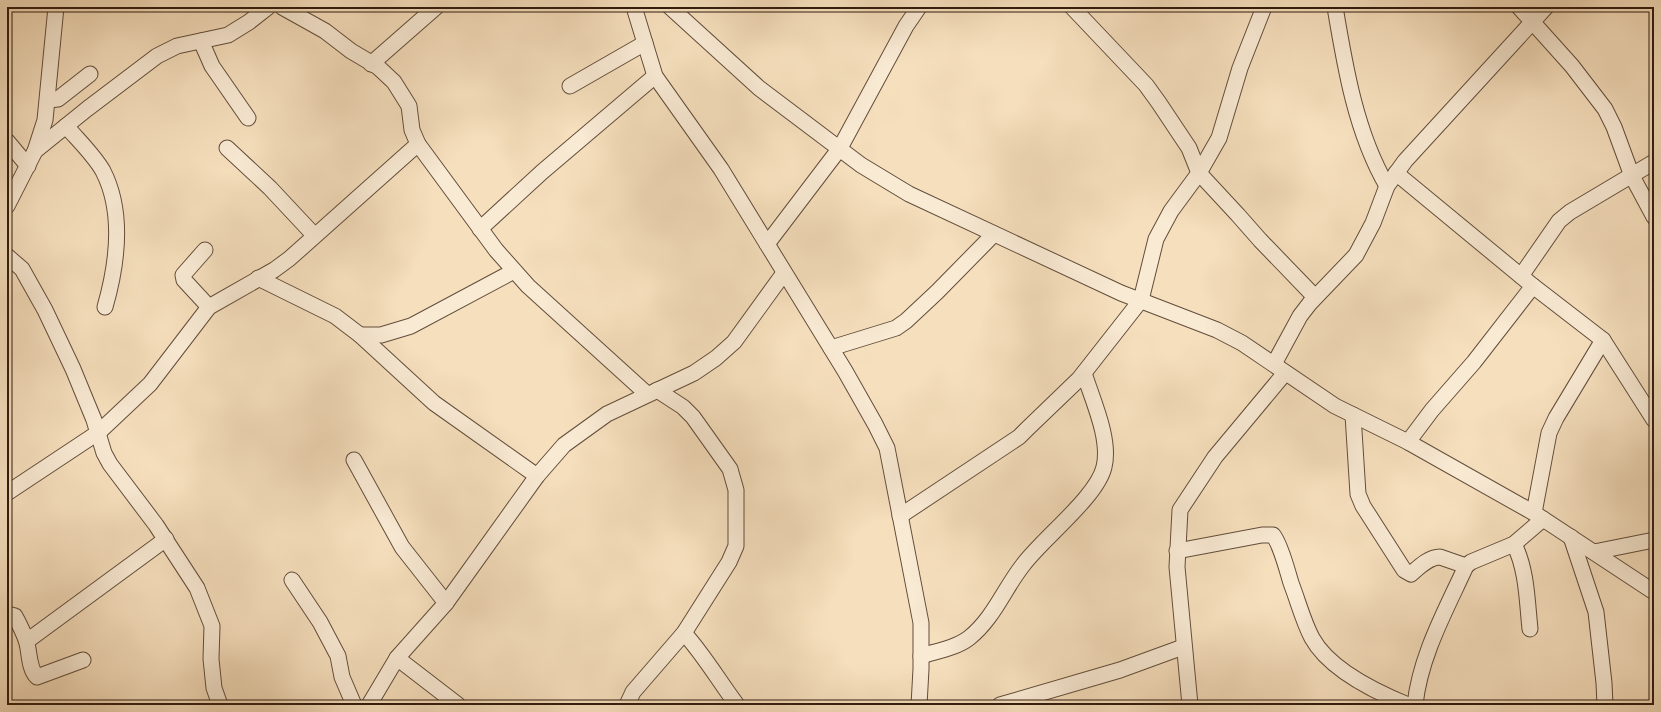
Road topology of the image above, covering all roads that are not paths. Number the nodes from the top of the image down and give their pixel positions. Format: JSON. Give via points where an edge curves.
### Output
{"nodes":[{"id":1,"x":56,"y":7,"type":"edge"},
{"id":2,"x":268,"y":7,"type":"edge"},
{"id":3,"x":282,"y":7,"type":"edge"},
{"id":4,"x":436,"y":7,"type":"edge"},
{"id":5,"x":634,"y":7,"type":"edge"},
{"id":6,"x":670,"y":7,"type":"edge"},
{"id":7,"x":919,"y":7,"type":"edge"},
{"id":8,"x":1072,"y":7,"type":"edge"},
{"id":9,"x":1264,"y":7,"type":"edge"},
{"id":10,"x":1334,"y":7,"type":"edge"},
{"id":11,"x":1519,"y":7,"type":"edge"},
{"id":12,"x":1546,"y":7,"type":"edge"},
{"id":13,"x":1532,"y":21,"type":"junction"},
{"id":14,"x":201,"y":41,"type":"junction"},
{"id":15,"x":646,"y":43,"type":"junction"},
{"id":16,"x":371,"y":64,"type":"junction"},
{"id":17,"x":90,"y":74,"type":"dead end"},
{"id":18,"x":655,"y":76,"type":"junction"},
{"id":19,"x":570,"y":86,"type":"dead end"},
{"id":20,"x":48,"y":100,"type":"junction"},
{"id":21,"x":248,"y":118,"type":"dead end"},
{"id":22,"x":45,"y":120,"type":"junction"},
{"id":23,"x":62,"y":129,"type":"junction"},
{"id":24,"x":7,"y":142,"type":"edge"},
{"id":25,"x":418,"y":144,"type":"junction"},
{"id":26,"x":228,"y":148,"type":"dead end"},
{"id":27,"x":840,"y":148,"type":"junction"},
{"id":28,"x":35,"y":151,"type":"junction"},
{"id":29,"x":1654,"y":162,"type":"edge"},
{"id":30,"x":28,"y":166,"type":"junction"},
{"id":31,"x":1199,"y":173,"type":"junction"},
{"id":32,"x":1396,"y":173,"type":"junction"},
{"id":33,"x":1632,"y":176,"type":"junction"},
{"id":34,"x":1387,"y":186,"type":"junction"},
{"id":35,"x":7,"y":206,"type":"edge"},
{"id":36,"x":1654,"y":216,"type":"edge"},
{"id":37,"x":480,"y":229,"type":"junction"},
{"id":38,"x":994,"y":234,"type":"junction"},
{"id":39,"x":314,"y":235,"type":"junction"},
{"id":40,"x":767,"y":244,"type":"junction"},
{"id":41,"x":205,"y":250,"type":"dead end"},
{"id":42,"x":7,"y":256,"type":"edge"},
{"id":43,"x":514,"y":271,"type":"junction"},
{"id":44,"x":784,"y":273,"type":"junction"},
{"id":45,"x":1521,"y":276,"type":"junction"},
{"id":46,"x":258,"y":278,"type":"junction"},
{"id":47,"x":1533,"y":286,"type":"junction"},
{"id":48,"x":1316,"y":297,"type":"junction"},
{"id":49,"x":1141,"y":300,"type":"junction"},
{"id":50,"x":210,"y":306,"type":"junction"},
{"id":51,"x":105,"y":307,"type":"dead end"},
{"id":52,"x":360,"y":335,"type":"junction"},
{"id":53,"x":1603,"y":340,"type":"junction"},
{"id":54,"x":831,"y":348,"type":"junction"},
{"id":55,"x":1280,"y":369,"type":"junction"},
{"id":56,"x":1084,"y":372,"type":"junction"},
{"id":57,"x":652,"y":392,"type":"junction"},
{"id":58,"x":1652,"y":412,"type":"edge"},
{"id":59,"x":1353,"y":415,"type":"junction"},
{"id":60,"x":99,"y":432,"type":"junction"},
{"id":61,"x":1408,"y":442,"type":"junction"},
{"id":62,"x":354,"y":460,"type":"dead end"},
{"id":63,"x":537,"y":476,"type":"junction"},
{"id":64,"x":7,"y":493,"type":"edge"},
{"id":65,"x":900,"y":516,"type":"junction"},
{"id":66,"x":1538,"y":516,"type":"junction"},
{"id":67,"x":1571,"y":537,"type":"junction"},
{"id":68,"x":166,"y":539,"type":"junction"},
{"id":69,"x":1654,"y":540,"type":"edge"},
{"id":70,"x":1514,"y":544,"type":"junction"},
{"id":71,"x":1177,"y":551,"type":"junction"},
{"id":72,"x":1594,"y":552,"type":"junction"},
{"id":73,"x":1466,"y":566,"type":"junction"},
{"id":74,"x":292,"y":580,"type":"dead end"},
{"id":75,"x":1654,"y":592,"type":"edge"},
{"id":76,"x":446,"y":603,"type":"junction"},
{"id":77,"x":7,"y":614,"type":"edge"},
{"id":78,"x":1530,"y":629,"type":"dead end"},
{"id":79,"x":684,"y":632,"type":"junction"},
{"id":80,"x":27,"y":641,"type":"junction"},
{"id":81,"x":1184,"y":647,"type":"junction"},
{"id":82,"x":921,"y":656,"type":"junction"},
{"id":83,"x":396,"y":658,"type":"junction"},
{"id":84,"x":83,"y":660,"type":"dead end"},
{"id":85,"x":220,"y":705,"type":"edge"},
{"id":86,"x":354,"y":705,"type":"edge"},
{"id":87,"x":369,"y":705,"type":"edge"},
{"id":88,"x":458,"y":705,"type":"edge"},
{"id":89,"x":627,"y":705,"type":"edge"},
{"id":90,"x":737,"y":705,"type":"edge"},
{"id":91,"x":919,"y":705,"type":"edge"},
{"id":92,"x":1000,"y":705,"type":"edge"},
{"id":93,"x":1190,"y":705,"type":"edge"},
{"id":94,"x":1408,"y":705,"type":"edge"},
{"id":95,"x":1415,"y":705,"type":"edge"},
{"id":96,"x":1605,"y":705,"type":"edge"}],
"edges":[{"from":1,"to":20,"type":"street"},
{"from":2,"to":14,"type":"street","via":[[228,35]]},
{"from":3,"to":16,"type":"street","via":[[325,30]]},
{"from":4,"to":16,"type":"street"},
{"from":5,"to":15,"type":"street"},
{"from":6,"to":27,"type":"street","via":[[759,88]]},
{"from":7,"to":27,"type":"street","via":[[906,26]]},
{"from":8,"to":31,"type":"street","via":[[1146,85],[1189,148]]},
{"from":9,"to":31,"type":"street","via":[[1240,68],[1219,138]]},
{"from":10,"to":34,"type":"street","via":[[1347,75],[1360,120],[1371,155]]},
{"from":11,"to":13,"type":"street"},
{"from":12,"to":13,"type":"street"},
{"from":13,"to":32,"type":"street"},
{"from":13,"to":33,"type":"street","via":[[1572,66],[1605,110]]},
{"from":14,"to":21,"type":"street","via":[[212,66]]},
{"from":14,"to":23,"type":"street","via":[[177,46],[157,56]]},
{"from":15,"to":18,"type":"street"},
{"from":15,"to":19,"type":"street"},
{"from":16,"to":25,"type":"street","via":[[394,82],[409,106],[412,130]]},
{"from":17,"to":20,"type":"street","via":[[58,100]]},
{"from":18,"to":37,"type":"street"},
{"from":18,"to":40,"type":"street","via":[[721,169]]},
{"from":20,"to":22,"type":"street"},
{"from":22,"to":23,"type":"street"},
{"from":22,"to":28,"type":"street"},
{"from":23,"to":28,"type":"street"},
{"from":23,"to":51,"type":"street","via":[[102,170],[109,184],[116,245],[112,284]]},
{"from":24,"to":30,"type":"street"},
{"from":25,"to":37,"type":"street"},
{"from":25,"to":39,"type":"street"},
{"from":26,"to":39,"type":"street"},
{"from":27,"to":38,"type":"street","via":[[909,194]]},
{"from":27,"to":40,"type":"street"},
{"from":28,"to":30,"type":"street"},
{"from":29,"to":33,"type":"street"},
{"from":30,"to":35,"type":"street"},
{"from":31,"to":48,"type":"street"},
{"from":31,"to":49,"type":"street","via":[[1160,229]]},
{"from":32,"to":34,"type":"street"},
{"from":32,"to":45,"type":"street"},
{"from":33,"to":36,"type":"street"},
{"from":33,"to":45,"type":"street","via":[[1559,221]]},
{"from":34,"to":48,"type":"street","via":[[1373,223],[1356,255]]},
{"from":37,"to":43,"type":"street"},
{"from":38,"to":49,"type":"street","via":[[1121,294]]},
{"from":38,"to":54,"type":"street","via":[[906,321],[885,332]]},
{"from":39,"to":46,"type":"street","via":[[289,259]]},
{"from":40,"to":44,"type":"street"},
{"from":41,"to":50,"type":"street","via":[[183,275],[184,280]]},
{"from":42,"to":60,"type":"street","via":[[22,269],[31,283],[73,369]]},
{"from":43,"to":52,"type":"street","via":[[411,326],[381,335]]},
{"from":43,"to":57,"type":"street","via":[[528,286]]},
{"from":44,"to":54,"type":"street"},
{"from":44,"to":57,"type":"street","via":[[734,342],[694,373]]},
{"from":45,"to":47,"type":"street"},
{"from":46,"to":50,"type":"street"},
{"from":46,"to":52,"type":"street","via":[[335,316]]},
{"from":47,"to":53,"type":"street"},
{"from":47,"to":61,"type":"street"},
{"from":48,"to":55,"type":"street","via":[[1300,316]]},
{"from":49,"to":55,"type":"street","via":[[1217,330],[1242,343]]},
{"from":49,"to":56,"type":"street"},
{"from":50,"to":60,"type":"street","via":[[150,384]]},
{"from":52,"to":63,"type":"street","via":[[434,404]]},
{"from":53,"to":58,"type":"street"},
{"from":53,"to":66,"type":"street","via":[[1549,433]]},
{"from":54,"to":65,"type":"street","via":[[887,448]]},
{"from":55,"to":59,"type":"street"},
{"from":55,"to":71,"type":"street","via":[[1215,457],[1180,510]]},
{"from":56,"to":65,"type":"street","via":[[1019,437]]},
{"from":56,"to":82,"type":"street","via":[[1103,433],[1106,454],[1098,482],[1023,565],[981,627],[957,645]]},
{"from":57,"to":63,"type":"street","via":[[607,414],[589,426],[564,445]]},
{"from":57,"to":79,"type":"street","via":[[683,407],[693,417],[730,469],[736,490],[736,546],[729,562]]},
{"from":59,"to":61,"type":"street"},
{"from":59,"to":73,"type":"street","via":[[1358,494],[1404,570],[1411,574],[1440,556]]},
{"from":60,"to":64,"type":"street"},
{"from":60,"to":68,"type":"street","via":[[104,453],[110,464]]},
{"from":61,"to":66,"type":"street"},
{"from":62,"to":76,"type":"street","via":[[402,547]]},
{"from":63,"to":76,"type":"street"},
{"from":65,"to":82,"type":"street","via":[[921,623]]},
{"from":66,"to":67,"type":"street"},
{"from":66,"to":70,"type":"street"},
{"from":67,"to":72,"type":"street"},
{"from":67,"to":96,"type":"street","via":[[1596,612]]},
{"from":68,"to":80,"type":"street"},
{"from":68,"to":85,"type":"street","via":[[198,588],[207,608],[212,626],[211,659],[214,688]]},
{"from":69,"to":72,"type":"street"},
{"from":70,"to":73,"type":"street"},
{"from":70,"to":78,"type":"street","via":[[1520,556]]},
{"from":71,"to":81,"type":"street","via":[[1176,567]]},
{"from":71,"to":94,"type":"street","via":[[1273,535],[1308,628],[1320,650],[1340,668],[1386,696]]},
{"from":72,"to":75,"type":"street"},
{"from":73,"to":95,"type":"street","via":[[1424,665],[1417,685]]},
{"from":74,"to":86,"type":"street","via":[[320,622],[338,656],[342,677]]},
{"from":76,"to":83,"type":"street"},
{"from":77,"to":80,"type":"street","via":[[15,616]]},
{"from":79,"to":89,"type":"street","via":[[633,692]]},
{"from":79,"to":90,"type":"street","via":[[702,652],[718,680]]},
{"from":80,"to":84,"type":"street","via":[[33,671],[37,677]]},
{"from":81,"to":92,"type":"street","via":[[1120,670]]},
{"from":81,"to":93,"type":"street"},
{"from":82,"to":91,"type":"street"},
{"from":83,"to":87,"type":"street"},
{"from":83,"to":88,"type":"street"}]}
